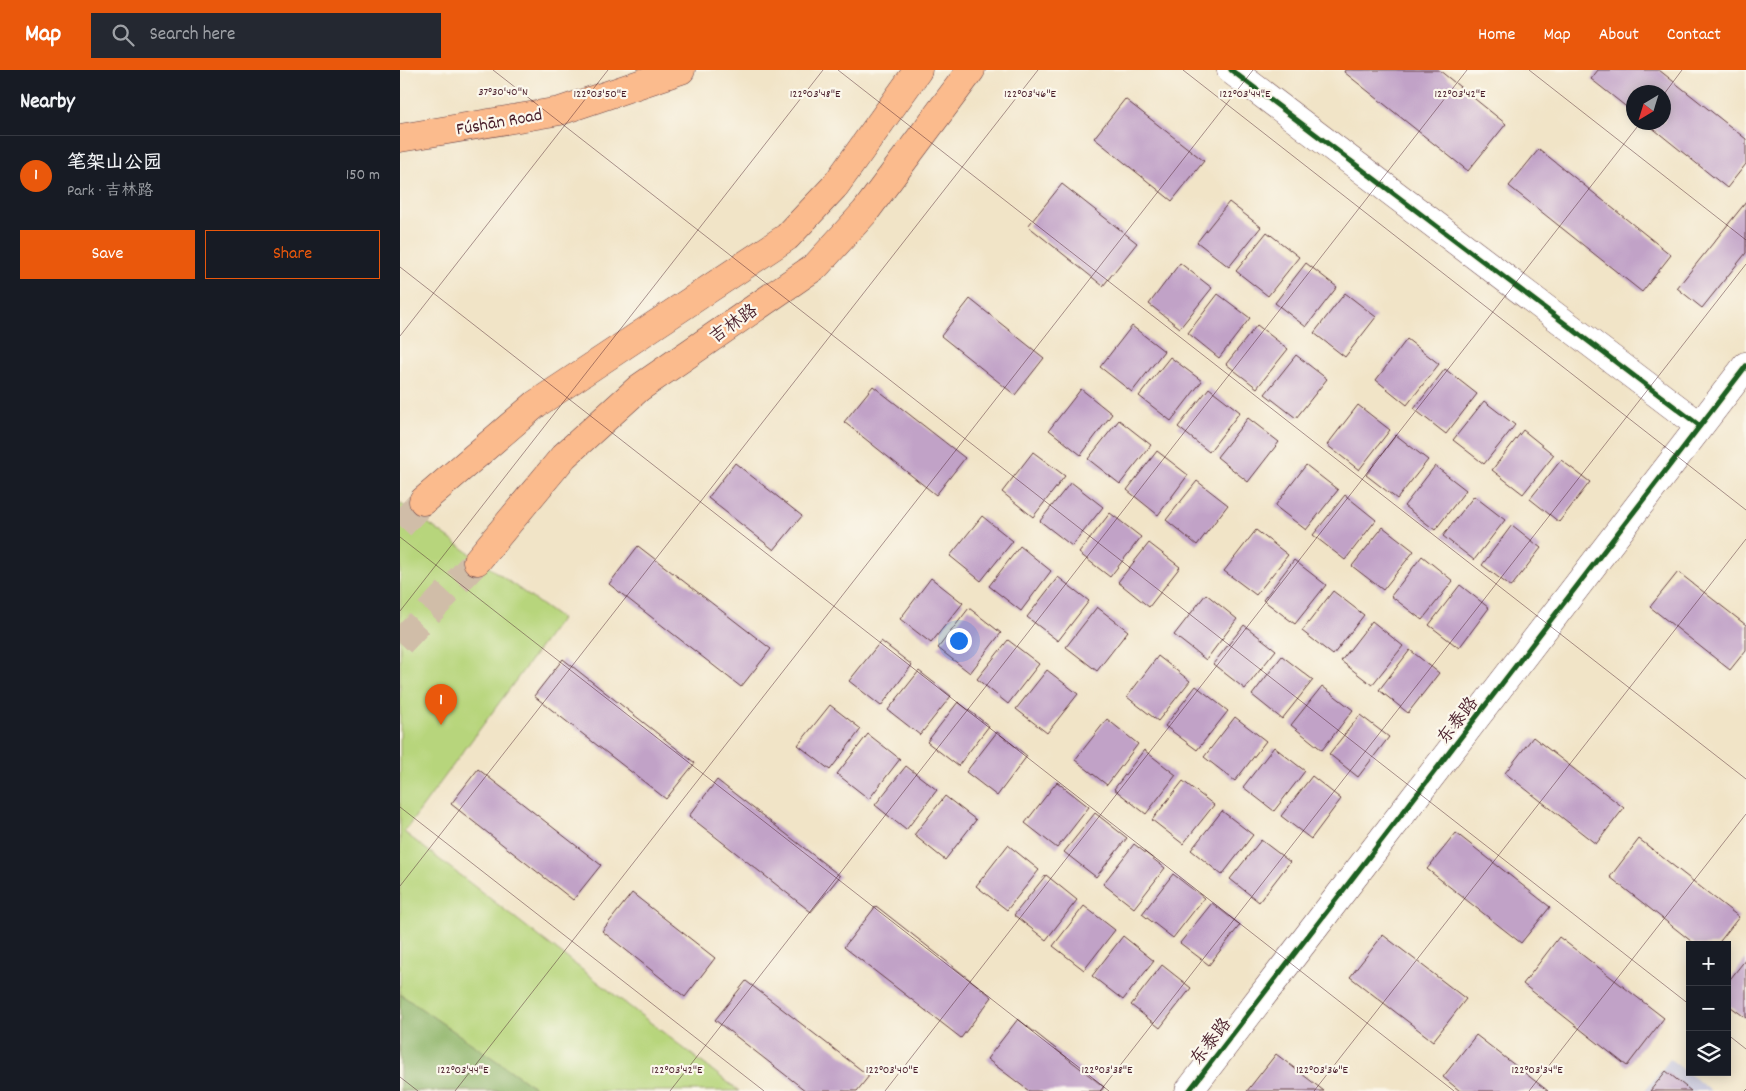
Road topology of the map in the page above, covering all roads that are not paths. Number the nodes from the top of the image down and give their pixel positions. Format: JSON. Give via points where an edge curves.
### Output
{"nodes":[{"id":1,"x":681,"y":70,"type":"edge"},
{"id":2,"x":918,"y":70,"type":"edge"},
{"id":3,"x":971,"y":70,"type":"edge"},
{"id":4,"x":1231,"y":70,"type":"edge"},
{"id":5,"x":400,"y":138,"type":"edge"},
{"id":6,"x":1746,"y":366,"type":"edge"},
{"id":7,"x":1700,"y":426,"type":"junction"},
{"id":8,"x":423,"y":501,"type":"tunnel mouth"},
{"id":9,"x":478,"y":561,"type":"tunnel mouth"},
{"id":10,"x":1189,"y":1091,"type":"edge"}],
"edges":[{"from":1,"to":5,"type":"main road","name":"Fúshān Road","via":[[560,111]]},
{"from":2,"to":8,"type":"main road","via":[[835,186],[788,236],[536,404]]},
{"from":3,"to":9,"type":"main road","name":"吉林路","via":[[865,212],[816,266],[639,388],[564,456]]},
{"from":4,"to":7,"type":"street"},
{"from":6,"to":7,"type":"street","name":"东泰路"},
{"from":7,"to":10,"type":"street","name":"东泰路"}]}
